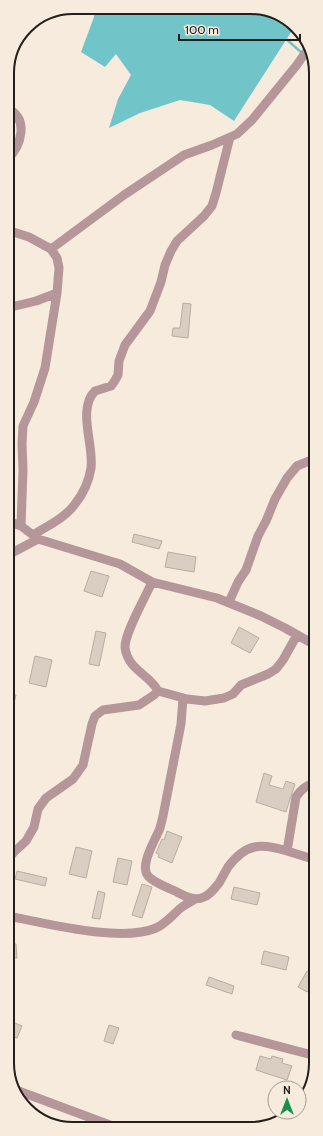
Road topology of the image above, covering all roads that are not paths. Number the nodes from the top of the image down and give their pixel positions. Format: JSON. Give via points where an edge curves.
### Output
{"nodes":[{"id":1,"x":305,"y":52,"type":"edge"},
{"id":2,"x":14,"y":113,"type":"edge"},
{"id":3,"x":230,"y":137,"type":"junction"},
{"id":4,"x":14,"y":153,"type":"edge"},
{"id":5,"x":14,"y":232,"type":"edge"},
{"id":6,"x":51,"y":249,"type":"junction"},
{"id":7,"x":57,"y":293,"type":"junction"},
{"id":8,"x":14,"y":306,"type":"edge"},
{"id":9,"x":309,"y":461,"type":"edge"},
{"id":10,"x":14,"y":523,"type":"edge"},
{"id":11,"x":21,"y":526,"type":"junction"},
{"id":12,"x":36,"y":537,"type":"junction"},
{"id":13,"x":14,"y":551,"type":"edge"},
{"id":14,"x":152,"y":582,"type":"junction"},
{"id":15,"x":229,"y":602,"type":"junction"},
{"id":16,"x":297,"y":635,"type":"junction"},
{"id":17,"x":309,"y":642,"type":"edge"},
{"id":18,"x":158,"y":691,"type":"junction"},
{"id":19,"x":183,"y":698,"type":"junction"},
{"id":20,"x":309,"y":785,"type":"edge"},
{"id":21,"x":14,"y":852,"type":"edge"},
{"id":22,"x":287,"y":852,"type":"junction"},
{"id":23,"x":309,"y":858,"type":"edge"},
{"id":24,"x":195,"y":899,"type":"junction"},
{"id":25,"x":14,"y":917,"type":"edge"},
{"id":26,"x":236,"y":1035,"type":"dead end"},
{"id":27,"x":309,"y":1054,"type":"edge"},
{"id":28,"x":22,"y":1092,"type":"edge"},
{"id":29,"x":102,"y":1122,"type":"edge"}],
"edges":[{"from":1,"to":3,"type":"street","via":[[252,120]]},
{"from":2,"to":4,"type":"street","via":[[20,120],[22,130],[20,142]]},
{"from":3,"to":6,"type":"street","via":[[184,156],[118,199]]},
{"from":3,"to":12,"type":"street","via":[[212,206],[170,251],[152,307],[125,345],[119,360],[118,375],[111,386],[95,391],[90,399],[87,415],[91,467],[85,490],[74,506]]},
{"from":5,"to":6,"type":"street"},
{"from":6,"to":7,"type":"street","via":[[57,258],[59,268]]},
{"from":7,"to":8,"type":"street"},
{"from":7,"to":11,"type":"street","via":[[45,368],[23,426]]},
{"from":9,"to":15,"type":"street","via":[[297,466],[275,499],[246,570]]},
{"from":10,"to":11,"type":"street"},
{"from":11,"to":12,"type":"street"},
{"from":12,"to":13,"type":"street"},
{"from":12,"to":14,"type":"street","via":[[120,564]]},
{"from":14,"to":15,"type":"street"},
{"from":14,"to":18,"type":"street","via":[[129,630],[125,648],[137,671],[154,684]]},
{"from":15,"to":16,"type":"street"},
{"from":16,"to":17,"type":"street"},
{"from":16,"to":19,"type":"street","via":[[276,669],[241,685],[233,694],[205,701]]},
{"from":18,"to":19,"type":"street"},
{"from":18,"to":21,"type":"street","via":[[139,705],[103,710],[95,716],[83,765],[73,780],[46,798],[38,810],[34,826],[26,841]]},
{"from":19,"to":24,"type":"street","via":[[181,724],[163,816],[146,861],[146,870],[148,876],[157,882]]},
{"from":20,"to":22,"type":"street","via":[[296,797]]},
{"from":22,"to":23,"type":"street"},
{"from":22,"to":24,"type":"street","via":[[260,845],[250,848],[228,867],[213,890],[204,897]]},
{"from":24,"to":25,"type":"street","via":[[182,907],[167,922],[140,933],[82,930]]},
{"from":26,"to":27,"type":"street"},
{"from":28,"to":29,"type":"street"}]}
